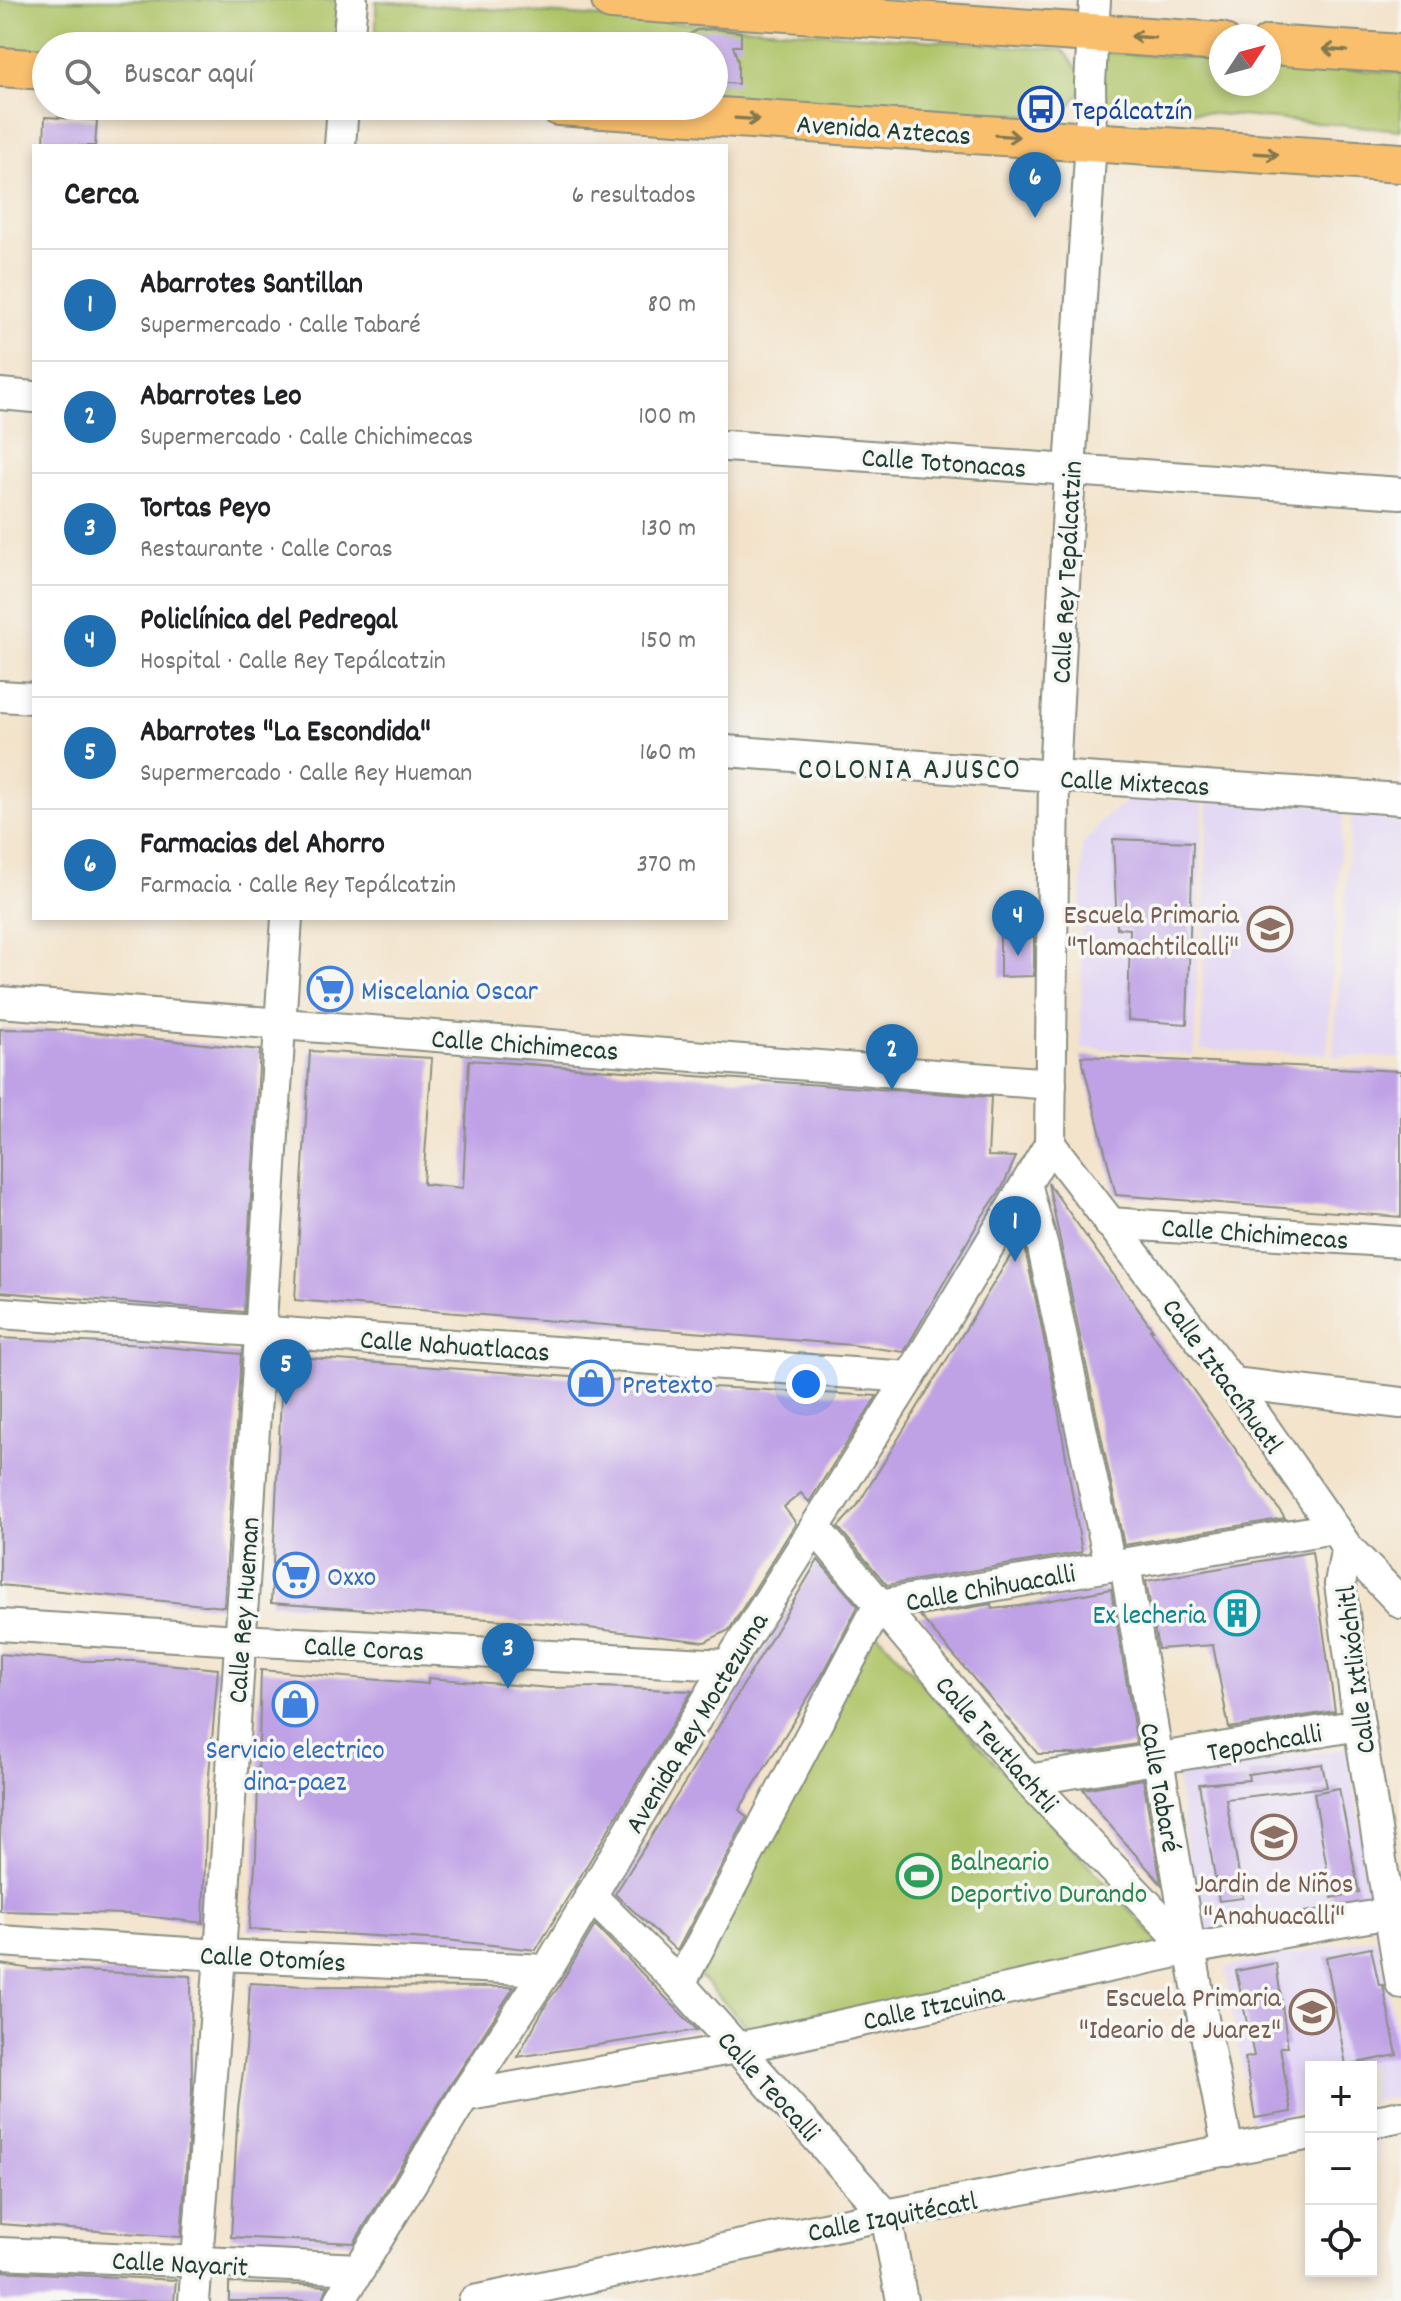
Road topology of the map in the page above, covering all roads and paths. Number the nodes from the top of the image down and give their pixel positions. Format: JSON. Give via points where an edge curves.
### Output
{"nodes":[{"id":1,"x":352,"y":0,"type":"edge"},
{"id":2,"x":611,"y":0,"type":"edge"},
{"id":3,"x":1094,"y":17,"type":"edge"},
{"id":4,"x":349,"y":32,"type":"edge"},
{"id":5,"x":1209,"y":40,"type":"edge"},
{"id":6,"x":1281,"y":46,"type":"edge"},
{"id":7,"x":1401,"y":54,"type":"edge"},
{"id":8,"x":0,"y":67,"type":"edge"},
{"id":9,"x":32,"y":69,"type":"edge"},
{"id":10,"x":728,"y":117,"type":"edge"},
{"id":11,"x":342,"y":120,"type":"edge"},
{"id":12,"x":1091,"y":141,"type":"junction"},
{"id":13,"x":340,"y":144,"type":"edge"},
{"id":14,"x":1401,"y":163,"type":"edge"},
{"id":15,"x":0,"y":394,"type":"edge"},
{"id":16,"x":32,"y":397,"type":"edge"},
{"id":17,"x":728,"y":446,"type":"edge"},
{"id":18,"x":1070,"y":470,"type":"junction"},
{"id":19,"x":1401,"y":493,"type":"edge"},
{"id":20,"x":0,"y":696,"type":"edge"},
{"id":21,"x":32,"y":698,"type":"edge"},
{"id":22,"x":728,"y":751,"type":"edge"},
{"id":23,"x":1054,"y":776,"type":"junction"},
{"id":24,"x":1401,"y":799,"type":"edge"},
{"id":25,"x":287,"y":920,"type":"edge"},
{"id":26,"x":0,"y":1002,"type":"edge"},
{"id":27,"x":279,"y":1025,"type":"junction"},
{"id":28,"x":1051,"y":1084,"type":"junction"},
{"id":29,"x":1050,"y":1144,"type":"junction"},
{"id":30,"x":1027,"y":1187,"type":"junction"},
{"id":31,"x":1109,"y":1223,"type":"junction"},
{"id":32,"x":1401,"y":1242,"type":"edge"},
{"id":33,"x":0,"y":1313,"type":"edge"},
{"id":34,"x":261,"y":1330,"type":"junction"},
{"id":35,"x":910,"y":1377,"type":"junction"},
{"id":36,"x":1233,"y":1383,"type":"junction"},
{"id":37,"x":1401,"y":1403,"type":"edge"},
{"id":38,"x":816,"y":1529,"type":"junction"},
{"id":39,"x":1341,"y":1537,"type":"junction"},
{"id":40,"x":1118,"y":1564,"type":"junction"},
{"id":41,"x":1401,"y":1603,"type":"edge"},
{"id":42,"x":879,"y":1605,"type":"junction"},
{"id":43,"x":0,"y":1625,"type":"edge"},
{"id":44,"x":239,"y":1640,"type":"junction"},
{"id":45,"x":728,"y":1665,"type":"junction"},
{"id":46,"x":1359,"y":1725,"type":"junction"},
{"id":47,"x":1157,"y":1759,"type":"junction"},
{"id":48,"x":1028,"y":1780,"type":"junction"},
{"id":49,"x":590,"y":1895,"type":"junction"},
{"id":50,"x":1395,"y":1912,"type":"edge"},
{"id":51,"x":0,"y":1941,"type":"edge"},
{"id":52,"x":1190,"y":1949,"type":"junction"},
{"id":53,"x":220,"y":1955,"type":"junction"},
{"id":54,"x":547,"y":1970,"type":"junction"},
{"id":55,"x":1401,"y":1983,"type":"edge"},
{"id":56,"x":680,"y":1984,"type":"junction"},
{"id":57,"x":737,"y":2048,"type":"junction"},
{"id":58,"x":464,"y":2096,"type":"junction"},
{"id":59,"x":1401,"y":2116,"type":"edge"},
{"id":60,"x":1377,"y":2121,"type":"edge"},
{"id":61,"x":1305,"y":2135,"type":"edge"},
{"id":62,"x":1228,"y":2151,"type":"junction"},
{"id":63,"x":886,"y":2215,"type":"junction"},
{"id":64,"x":0,"y":2253,"type":"edge"},
{"id":65,"x":197,"y":2263,"type":"junction"},
{"id":66,"x":360,"y":2269,"type":"junction"},
{"id":67,"x":194,"y":2301,"type":"edge"},
{"id":68,"x":340,"y":2301,"type":"edge"},
{"id":69,"x":474,"y":2301,"type":"edge"},
{"id":70,"x":902,"y":2301,"type":"edge"}],
"edges":[{"from":1,"to":4,"type":"street"},
{"from":2,"to":3,"type":"main road"},
{"from":5,"to":3,"type":"main road","one_way":true},
{"from":3,"to":12,"type":"street","name":"Calle Rey Tepálcatzin"},
{"from":7,"to":6,"type":"main road","one_way":true},
{"from":8,"to":9,"type":"main road"},
{"from":10,"to":12,"type":"main road","name":"Avenida Aztecas","one_way":true},
{"from":11,"to":13,"type":"street"},
{"from":12,"to":14,"type":"main road","name":"Avenida Aztecas","one_way":true},
{"from":12,"to":18,"type":"street","name":"Calle Rey Tepálcatzin"},
{"from":15,"to":16,"type":"street"},
{"from":17,"to":18,"type":"street","name":"Calle Totonacas"},
{"from":18,"to":19,"type":"street","name":"Calle Totonacas"},
{"from":18,"to":23,"type":"street","name":"Calle Rey Tepálcatzin"},
{"from":20,"to":21,"type":"street"},
{"from":22,"to":23,"type":"street","name":"Calle Mixtecas"},
{"from":23,"to":24,"type":"street","name":"Calle Mixtecas"},
{"from":23,"to":28,"type":"street","name":"Calle Rey Tepálcatzin"},
{"from":25,"to":27,"type":"street","name":"Calle Rey Hueman"},
{"from":26,"to":27,"type":"street","name":"Calle Chichimecas"},
{"from":27,"to":28,"type":"street","name":"Calle Chichimecas"},
{"from":27,"to":34,"type":"street","name":"Calle Rey Hueman"},
{"from":28,"to":29,"type":"street","name":"Calle Rey Tepálcatzin"},
{"from":29,"to":30,"type":"street","name":"Avenida Rey Moctezuma"},
{"from":29,"to":31,"type":"street","name":"Calle Iztaccíhuatl"},
{"from":30,"to":35,"type":"street","name":"Avenida Rey Moctezuma"},
{"from":30,"to":40,"type":"street","name":"Calle Tabaré"},
{"from":31,"to":32,"type":"street","name":"Calle Chichimecas"},
{"from":31,"to":36,"type":"street","name":"Calle Iztaccíhuatl"},
{"from":33,"to":34,"type":"street","name":"Calle Nahuatlacas"},
{"from":34,"to":35,"type":"street","name":"Calle Nahuatlacas"},
{"from":34,"to":44,"type":"street","name":"Calle Rey Hueman"},
{"from":35,"to":38,"type":"street","name":"Avenida Rey Moctezuma"},
{"from":36,"to":37,"type":"street"},
{"from":36,"to":39,"type":"street","name":"Calle Iztaccíhuatl"},
{"from":38,"to":42,"type":"street","name":"Calle Teutlachtli"},
{"from":38,"to":45,"type":"street","name":"Avenida Rey Moctezuma"},
{"from":39,"to":40,"type":"street","name":"Calle Chihuacalli"},
{"from":39,"to":41,"type":"street","name":"Calle Iztaccíhuatl"},
{"from":39,"to":46,"type":"street","name":"Calle Ixtlixóchitl","via":[[1340,1584]]},
{"from":40,"to":42,"type":"street","name":"Calle Chihuacalli"},
{"from":40,"to":47,"type":"street","name":"Calle Tabaré"},
{"from":42,"to":48,"type":"street","name":"Calle Teutlachtli"},
{"from":42,"to":56,"type":"street","name":"Calle Chihuacalli"},
{"from":43,"to":44,"type":"street","name":"Calle Coras"},
{"from":44,"to":45,"type":"street","name":"Calle Coras"},
{"from":44,"to":53,"type":"street","name":"Calle Rey Hueman"},
{"from":45,"to":49,"type":"street","name":"Avenida Rey Moctezuma"},
{"from":46,"to":47,"type":"street","name":"Tepochcalli"},
{"from":46,"to":50,"type":"street","name":"Calle Ixtlixóchitl"},
{"from":47,"to":48,"type":"street","name":"Tepochcalli"},
{"from":47,"to":52,"type":"street","name":"Calle Tabaré"},
{"from":48,"to":52,"type":"street","name":"Calle Teutlachtli"},
{"from":49,"to":54,"type":"street","name":"Avenida Rey Moctezuma"},
{"from":49,"to":56,"type":"street","name":"Calle Teocalli"},
{"from":50,"to":52,"type":"street","name":"Calle Itzcuina"},
{"from":50,"to":55,"type":"street","name":"Calle Ixtlixóchitl"},
{"from":51,"to":53,"type":"street","name":"Calle Otomíes"},
{"from":52,"to":57,"type":"street","name":"Calle Itzcuina"},
{"from":52,"to":62,"type":"street","name":"Calle Tabaré"},
{"from":53,"to":54,"type":"street","name":"Calle Otomíes"},
{"from":53,"to":65,"type":"street","name":"Calle Rey Hueman"},
{"from":54,"to":58,"type":"street","name":"Avenida Rey Moctezuma"},
{"from":56,"to":57,"type":"street","name":"Calle Teocalli"},
{"from":57,"to":58,"type":"street","name":"Calle Itzcuina"},
{"from":57,"to":63,"type":"street","name":"Calle Teocalli"},
{"from":58,"to":66,"type":"street","name":"Avenida Rey Moctezuma"},
{"from":59,"to":60,"type":"street"},
{"from":61,"to":62,"type":"street","name":"Calle Izquitécatl"},
{"from":62,"to":63,"type":"street","name":"Calle Izquitécatl"},
{"from":63,"to":69,"type":"street","name":"Calle Izquitécatl"},
{"from":63,"to":70,"type":"street"},
{"from":64,"to":65,"type":"street","name":"Calle Nayarit"},
{"from":65,"to":66,"type":"street","name":"Calle Nayarit"},
{"from":65,"to":67,"type":"street","name":"Calle Rey Hueman"},
{"from":66,"to":68,"type":"street","name":"Avenida Rey Moctezuma"}]}
